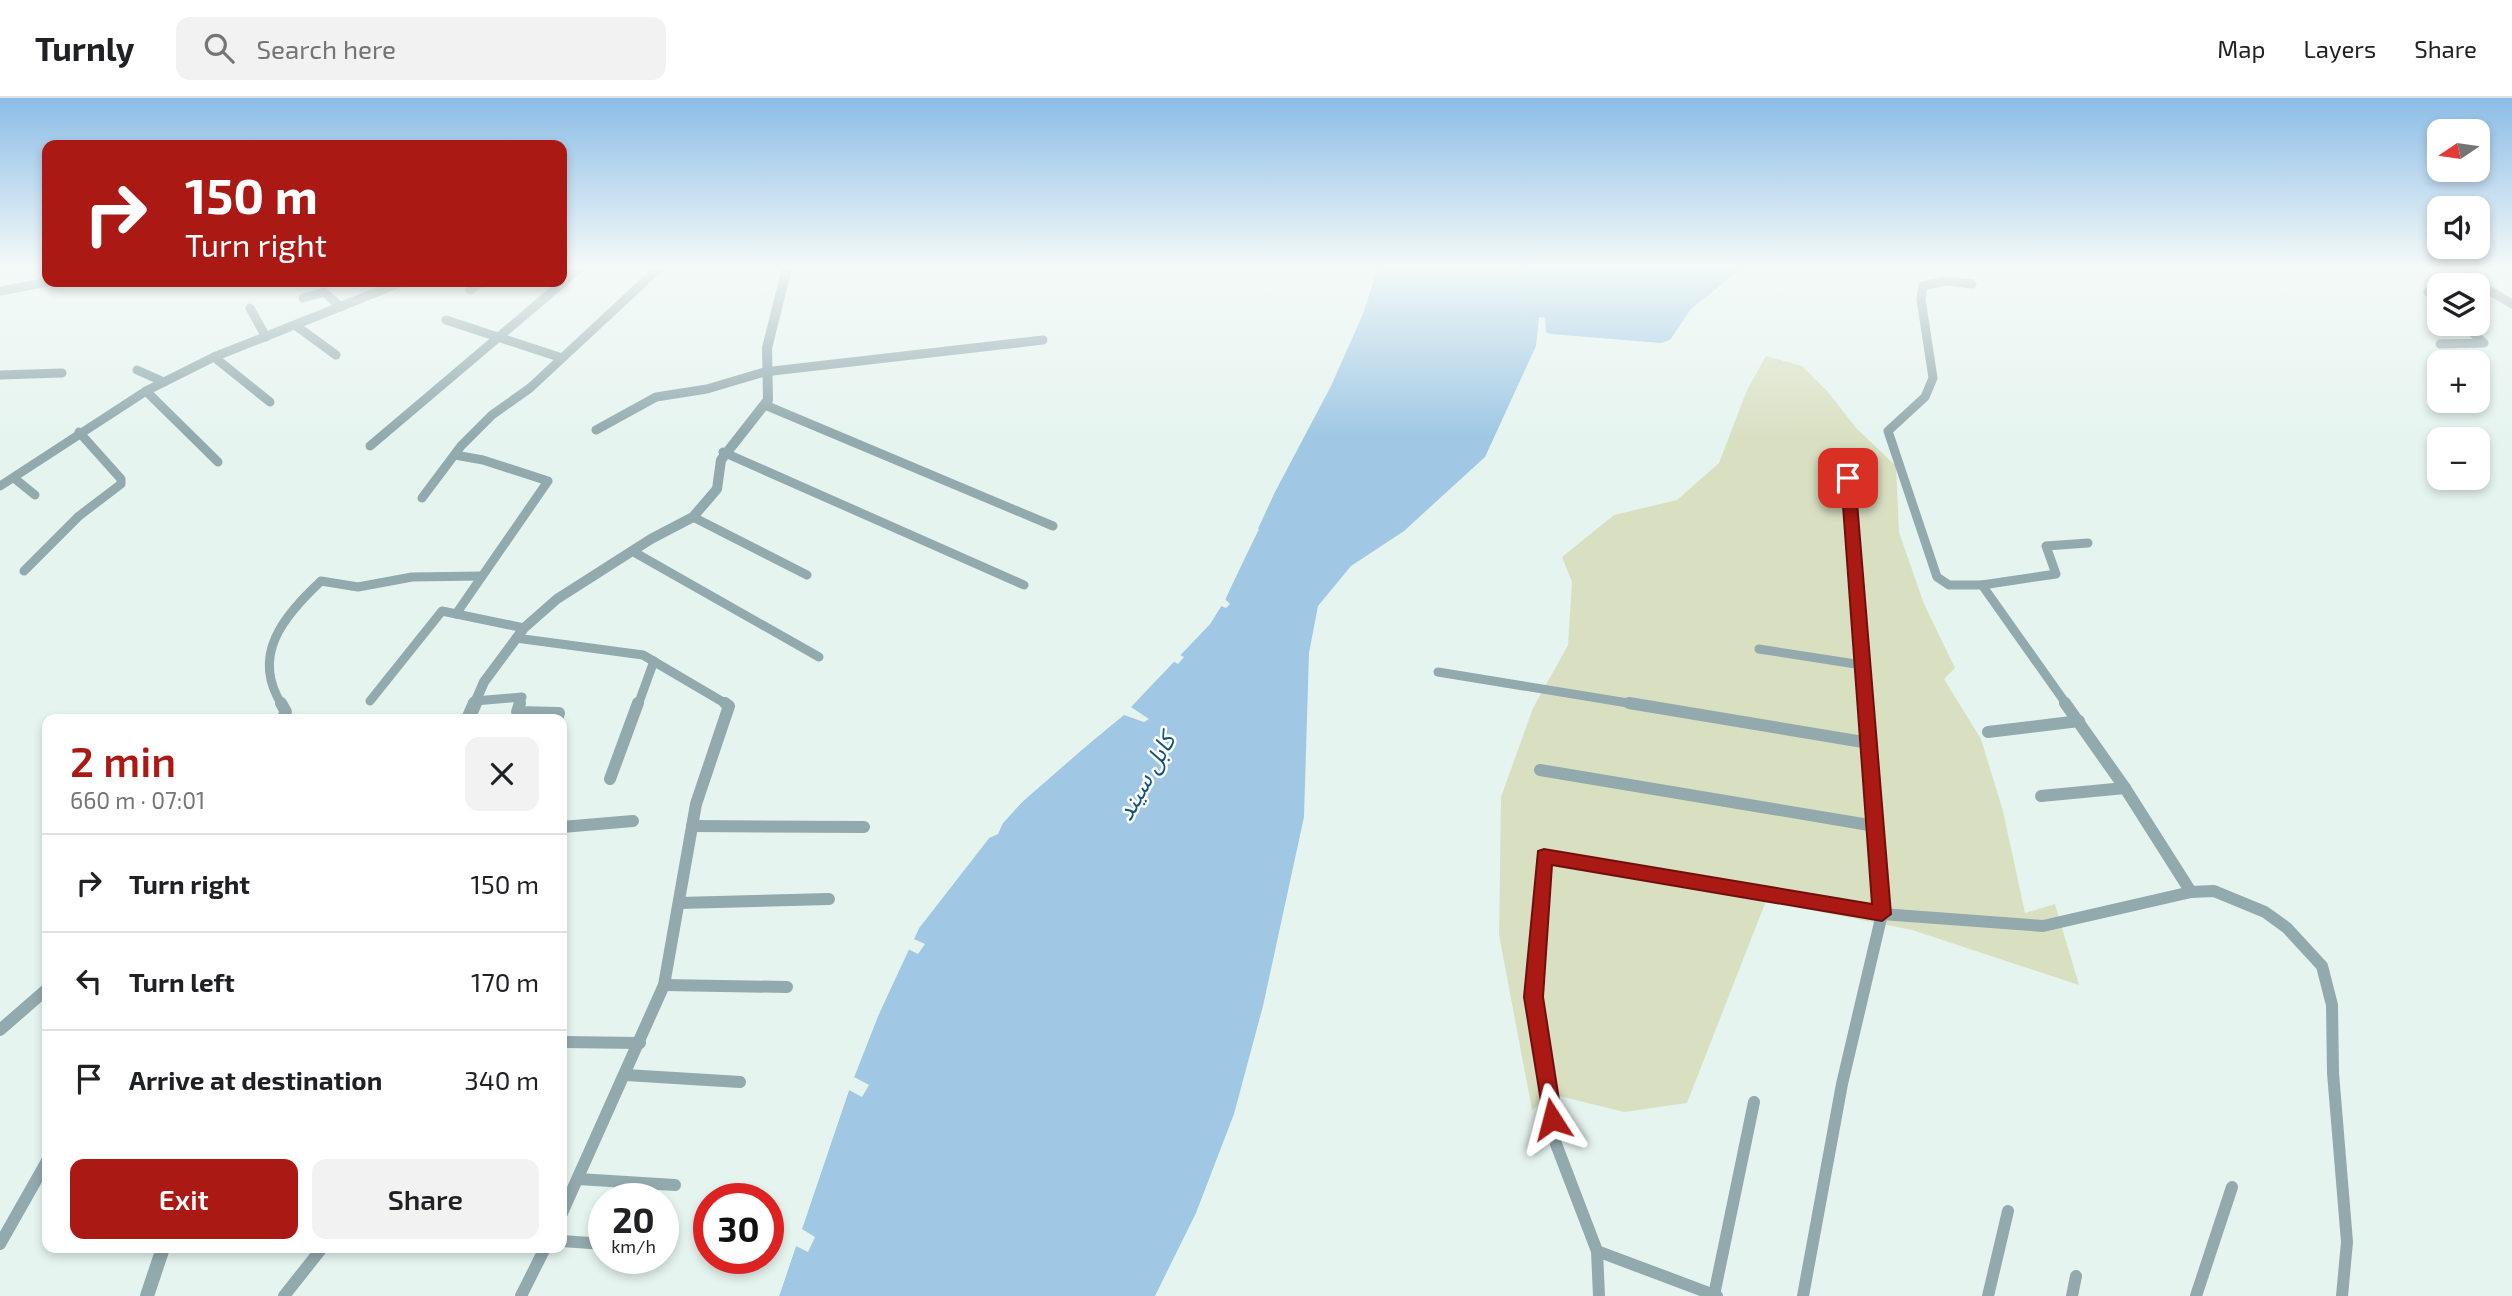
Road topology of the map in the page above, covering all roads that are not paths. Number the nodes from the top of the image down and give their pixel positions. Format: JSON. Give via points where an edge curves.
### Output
{"nodes":[{"id":1,"x":259,"y":324,"type":"edge"},
{"id":2,"x":298,"y":324,"type":"edge"},
{"id":3,"x":458,"y":324,"type":"edge"},
{"id":4,"x":514,"y":324,"type":"edge"},
{"id":5,"x":599,"y":324,"type":"edge"},
{"id":6,"x":769,"y":324,"type":"edge"},
{"id":7,"x":1925,"y":324,"type":"edge"},
{"id":8,"x":295,"y":325,"type":"junction"},
{"id":9,"x":2476,"y":336,"type":"edge"},
{"id":10,"x":266,"y":337,"type":"junction"},
{"id":11,"x":499,"y":337,"type":"junction"},
{"id":12,"x":1043,"y":340,"type":"dead end"},
{"id":13,"x":2440,"y":344,"type":"dead end"},
{"id":14,"x":336,"y":355,"type":"dead end"},
{"id":15,"x":214,"y":357,"type":"junction"},
{"id":16,"x":562,"y":358,"type":"junction"},
{"id":17,"x":137,"y":370,"type":"dead end"},
{"id":18,"x":764,"y":372,"type":"junction"},
{"id":19,"x":62,"y":373,"type":"dead end"},
{"id":20,"x":0,"y":375,"type":"edge"},
{"id":21,"x":164,"y":382,"type":"junction"},
{"id":22,"x":146,"y":391,"type":"junction"},
{"id":23,"x":270,"y":402,"type":"dead end"},
{"id":24,"x":765,"y":405,"type":"junction"},
{"id":25,"x":596,"y":430,"type":"dead end"},
{"id":26,"x":79,"y":432,"type":"junction"},
{"id":27,"x":370,"y":446,"type":"dead end"},
{"id":28,"x":723,"y":452,"type":"junction"},
{"id":29,"x":455,"y":455,"type":"junction"},
{"id":30,"x":218,"y":462,"type":"dead end"},
{"id":31,"x":14,"y":478,"type":"junction"},
{"id":32,"x":1848,"y":478,"type":"dead end"},
{"id":33,"x":0,"y":486,"type":"edge"},
{"id":34,"x":36,"y":495,"type":"dead end"},
{"id":35,"x":422,"y":498,"type":"dead end"},
{"id":36,"x":693,"y":517,"type":"junction"},
{"id":37,"x":1054,"y":526,"type":"dead end"},
{"id":38,"x":2088,"y":543,"type":"dead end"},
{"id":39,"x":632,"y":551,"type":"junction"},
{"id":40,"x":24,"y":571,"type":"dead end"},
{"id":41,"x":807,"y":575,"type":"dead end"},
{"id":42,"x":482,"y":576,"type":"junction"},
{"id":43,"x":1024,"y":585,"type":"dead end"},
{"id":44,"x":1982,"y":585,"type":"junction"},
{"id":45,"x":456,"y":614,"type":"junction"},
{"id":46,"x":520,"y":633,"type":"junction"},
{"id":47,"x":1759,"y":649,"type":"dead end"},
{"id":48,"x":819,"y":657,"type":"dead end"},
{"id":49,"x":654,"y":661,"type":"junction"},
{"id":50,"x":1863,"y":665,"type":"junction"},
{"id":51,"x":1438,"y":672,"type":"dead end"},
{"id":52,"x":370,"y":701,"type":"dead end"},
{"id":53,"x":475,"y":701,"type":"junction"},
{"id":54,"x":285,"y":714,"type":"edge"},
{"id":55,"x":470,"y":714,"type":"edge"},
{"id":56,"x":559,"y":714,"type":"edge"},
{"id":57,"x":2079,"y":721,"type":"junction"},
{"id":58,"x":1987,"y":732,"type":"dead end"},
{"id":59,"x":1869,"y":743,"type":"junction"},
{"id":60,"x":1540,"y":770,"type":"dead end"},
{"id":61,"x":610,"y":779,"type":"dead end"},
{"id":62,"x":2125,"y":788,"type":"junction"},
{"id":63,"x":2041,"y":796,"type":"dead end"},
{"id":64,"x":633,"y":821,"type":"dead end"},
{"id":65,"x":692,"y":826,"type":"junction"},
{"id":66,"x":1875,"y":826,"type":"junction"},
{"id":67,"x":567,"y":827,"type":"edge"},
{"id":68,"x":864,"y":827,"type":"dead end"},
{"id":69,"x":2191,"y":892,"type":"junction"},
{"id":70,"x":829,"y":899,"type":"dead end"},
{"id":71,"x":679,"y":903,"type":"junction"},
{"id":72,"x":1882,"y":914,"type":"junction"},
{"id":73,"x":664,"y":985,"type":"junction"},
{"id":74,"x":787,"y":987,"type":"dead end"},
{"id":75,"x":42,"y":993,"type":"edge"},
{"id":76,"x":0,"y":1030,"type":"edge"},
{"id":77,"x":567,"y":1042,"type":"edge"},
{"id":78,"x":640,"y":1043,"type":"junction"},
{"id":79,"x":626,"y":1075,"type":"junction"},
{"id":80,"x":740,"y":1082,"type":"dead end"},
{"id":81,"x":1754,"y":1102,"type":"dead end"},
{"id":82,"x":42,"y":1170,"type":"edge"},
{"id":83,"x":578,"y":1179,"type":"junction"},
{"id":84,"x":643,"y":1183,"type":"edge"},
{"id":85,"x":2232,"y":1187,"type":"dead end"},
{"id":86,"x":567,"y":1202,"type":"edge"},
{"id":87,"x":2008,"y":1211,"type":"dead end"},
{"id":88,"x":567,"y":1241,"type":"edge"},
{"id":89,"x":588,"y":1243,"type":"edge"},
{"id":90,"x":0,"y":1244,"type":"edge"},
{"id":91,"x":1597,"y":1251,"type":"junction"},
{"id":92,"x":161,"y":1253,"type":"edge"},
{"id":93,"x":319,"y":1253,"type":"edge"},
{"id":94,"x":542,"y":1253,"type":"edge"},
{"id":95,"x":2076,"y":1276,"type":"dead end"},
{"id":96,"x":1715,"y":1295,"type":"edge"},
{"id":97,"x":147,"y":1296,"type":"edge"},
{"id":98,"x":284,"y":1296,"type":"edge"},
{"id":99,"x":521,"y":1296,"type":"edge"},
{"id":100,"x":1599,"y":1296,"type":"edge"},
{"id":101,"x":1803,"y":1296,"type":"edge"},
{"id":102,"x":1988,"y":1296,"type":"edge"},
{"id":103,"x":2072,"y":1296,"type":"edge"},
{"id":104,"x":2196,"y":1296,"type":"edge"},
{"id":105,"x":2342,"y":1296,"type":"edge"}],
"edges":[{"from":1,"to":10,"type":"street"},
{"from":2,"to":8,"type":"street"},
{"from":3,"to":11,"type":"street"},
{"from":4,"to":11,"type":"street"},
{"from":5,"to":16,"type":"street"},
{"from":6,"to":18,"type":"street"},
{"from":7,"to":44,"type":"street","via":[[1933,379],[1925,397],[1888,430],[1937,577],[1949,585]]},
{"from":8,"to":10,"type":"street"},
{"from":8,"to":14,"type":"street"},
{"from":9,"to":13,"type":"street","via":[[2484,343]]},
{"from":10,"to":15,"type":"street"},
{"from":11,"to":16,"type":"street"},
{"from":11,"to":27,"type":"street"},
{"from":12,"to":18,"type":"street"},
{"from":15,"to":21,"type":"street"},
{"from":15,"to":23,"type":"street"},
{"from":16,"to":29,"type":"street","via":[[492,415]]},
{"from":17,"to":21,"type":"street"},
{"from":18,"to":24,"type":"street"},
{"from":18,"to":25,"type":"street","via":[[656,397]]},
{"from":19,"to":20,"type":"street"},
{"from":21,"to":22,"type":"street"},
{"from":22,"to":26,"type":"street"},
{"from":22,"to":30,"type":"street"},
{"from":24,"to":28,"type":"street"},
{"from":24,"to":37,"type":"street"},
{"from":26,"to":31,"type":"street"},
{"from":26,"to":40,"type":"street","via":[[121,484],[79,516]]},
{"from":28,"to":36,"type":"street","via":[[715,474],[716,489]]},
{"from":28,"to":43,"type":"street"},
{"from":29,"to":35,"type":"street"},
{"from":29,"to":42,"type":"street","via":[[548,481]]},
{"from":31,"to":33,"type":"street"},
{"from":31,"to":34,"type":"street"},
{"from":32,"to":50,"type":"street"},
{"from":36,"to":39,"type":"street"},
{"from":36,"to":41,"type":"street"},
{"from":38,"to":44,"type":"street","via":[[2046,546],[2056,574]]},
{"from":39,"to":46,"type":"street","via":[[557,598]]},
{"from":39,"to":48,"type":"street"},
{"from":42,"to":45,"type":"street"},
{"from":42,"to":54,"type":"street","via":[[412,577],[358,587],[321,581],[294,606],[271,649],[268,679]]},
{"from":44,"to":57,"type":"street"},
{"from":45,"to":46,"type":"street"},
{"from":45,"to":52,"type":"street","via":[[442,611]]},
{"from":46,"to":49,"type":"street","via":[[643,655]]},
{"from":46,"to":53,"type":"street"},
{"from":47,"to":50,"type":"street"},
{"from":49,"to":61,"type":"street"},
{"from":49,"to":65,"type":"street","via":[[729,706]]},
{"from":50,"to":59,"type":"street"},
{"from":51,"to":59,"type":"street"},
{"from":53,"to":55,"type":"street"},
{"from":53,"to":56,"type":"street","via":[[522,697],[517,712]]},
{"from":57,"to":58,"type":"street"},
{"from":57,"to":62,"type":"street"},
{"from":59,"to":66,"type":"street"},
{"from":60,"to":66,"type":"street"},
{"from":62,"to":63,"type":"street"},
{"from":62,"to":69,"type":"street"},
{"from":64,"to":67,"type":"street"},
{"from":65,"to":68,"type":"street"},
{"from":65,"to":71,"type":"street"},
{"from":66,"to":72,"type":"street"},
{"from":69,"to":72,"type":"street","via":[[2043,926]]},
{"from":69,"to":105,"type":"street","via":[[2214,891],[2265,912],[2287,928],[2322,966],[2332,1005],[2347,1242]]},
{"from":70,"to":71,"type":"street"},
{"from":71,"to":73,"type":"street"},
{"from":72,"to":91,"type":"street","via":[[1544,856],[1534,997],[1556,1143]]},
{"from":72,"to":101,"type":"street","via":[[1842,1084]]},
{"from":73,"to":74,"type":"street"},
{"from":73,"to":78,"type":"street"},
{"from":75,"to":76,"type":"street"},
{"from":77,"to":78,"type":"street"},
{"from":78,"to":79,"type":"street"},
{"from":79,"to":80,"type":"street"},
{"from":79,"to":83,"type":"street"},
{"from":81,"to":96,"type":"street"},
{"from":82,"to":90,"type":"street"},
{"from":83,"to":84,"type":"street"},
{"from":83,"to":86,"type":"street"},
{"from":85,"to":104,"type":"street"},
{"from":87,"to":102,"type":"street"},
{"from":88,"to":89,"type":"street"},
{"from":91,"to":96,"type":"street"},
{"from":91,"to":100,"type":"street"},
{"from":92,"to":97,"type":"street"},
{"from":93,"to":98,"type":"street"},
{"from":94,"to":99,"type":"street"},
{"from":95,"to":103,"type":"street"}]}
